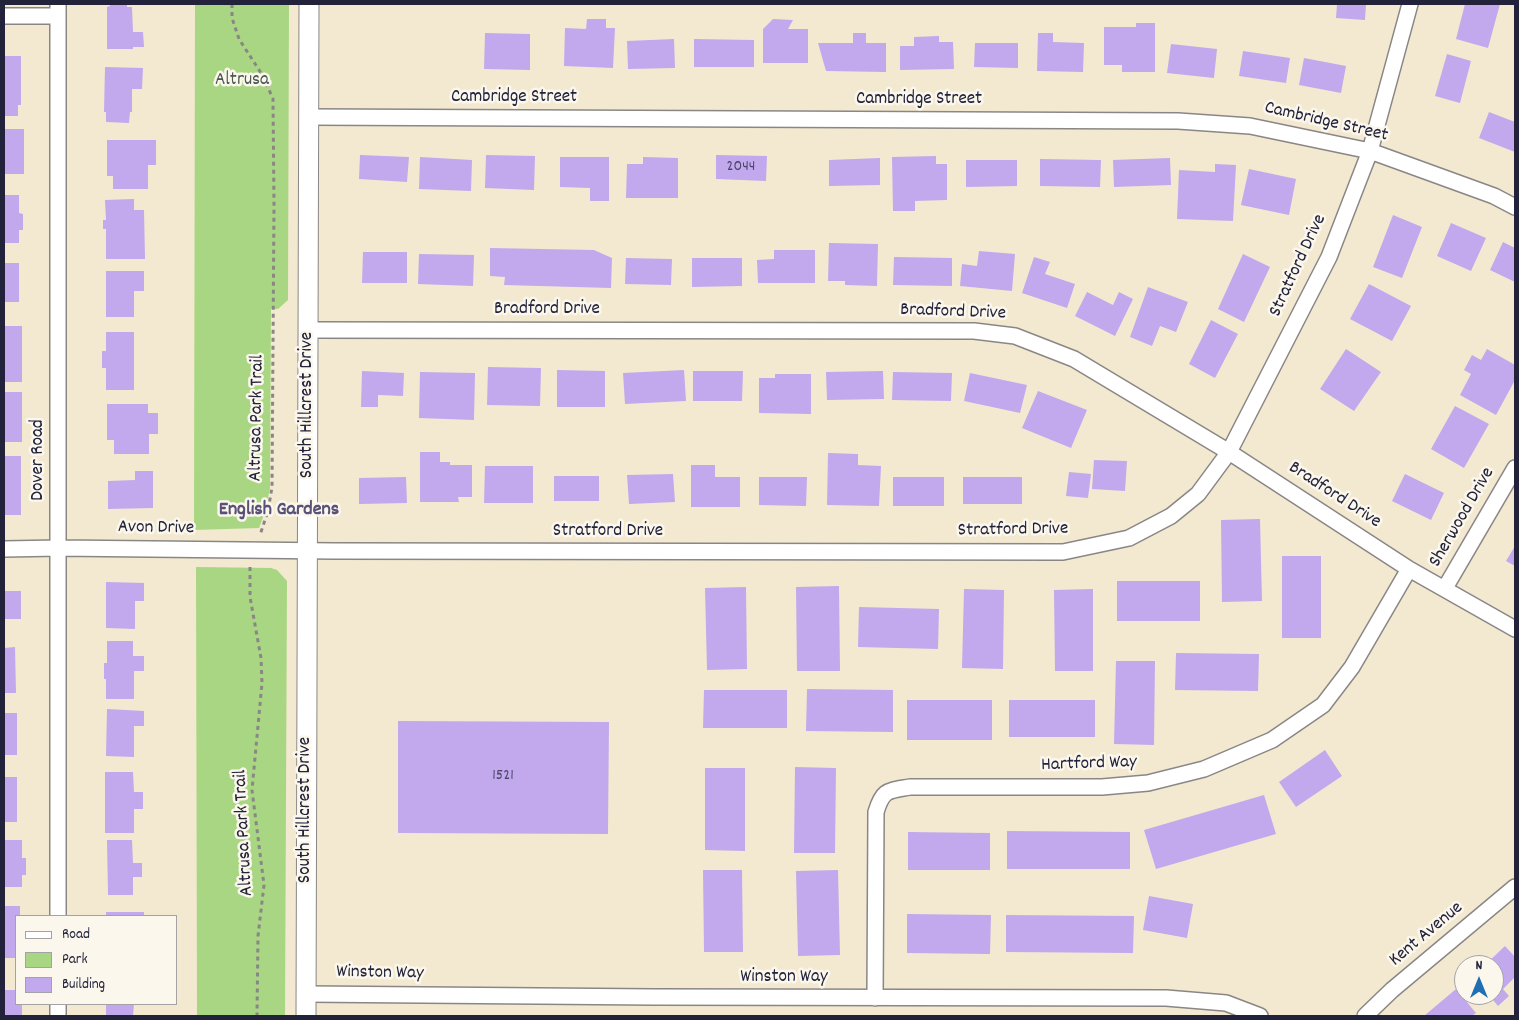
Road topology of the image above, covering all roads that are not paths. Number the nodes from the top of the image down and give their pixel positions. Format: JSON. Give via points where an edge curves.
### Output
{"nodes":[{"id":1,"x":308,"y":4,"type":"edge"},
{"id":2,"x":1410,"y":4,"type":"edge"},
{"id":3,"x":58,"y":10,"type":"edge"},
{"id":4,"x":4,"y":16,"type":"edge"},
{"id":5,"x":308,"y":117,"type":"junction"},
{"id":6,"x":1370,"y":150,"type":"junction"},
{"id":7,"x":1515,"y":208,"type":"edge"},
{"id":8,"x":308,"y":330,"type":"junction"},
{"id":9,"x":1229,"y":452,"type":"junction"},
{"id":10,"x":1515,"y":468,"type":"edge"},
{"id":11,"x":59,"y":548,"type":"junction"},
{"id":12,"x":4,"y":549,"type":"edge"},
{"id":13,"x":307,"y":551,"type":"junction"},
{"id":14,"x":1409,"y":569,"type":"junction"},
{"id":15,"x":1445,"y":588,"type":"junction"},
{"id":16,"x":1515,"y":629,"type":"edge"},
{"id":17,"x":1515,"y":887,"type":"edge"},
{"id":18,"x":58,"y":915,"type":"edge"},
{"id":19,"x":306,"y":994,"type":"junction"},
{"id":20,"x":874,"y":998,"type":"junction"},
{"id":21,"x":306,"y":1016,"type":"edge"},
{"id":22,"x":1260,"y":1016,"type":"edge"},
{"id":23,"x":1365,"y":1016,"type":"edge"}],
"edges":[{"from":1,"to":5,"type":"street","name":"South Hillcrest Drive"},
{"from":2,"to":6,"type":"street","name":"Stratford Drive"},
{"from":3,"to":4,"type":"street"},
{"from":3,"to":11,"type":"street","name":"Dover Road"},
{"from":5,"to":6,"type":"street","name":"Cambridge Street","via":[[1178,121],[1250,126]]},
{"from":5,"to":8,"type":"street","name":"South Hillcrest Drive"},
{"from":6,"to":7,"type":"street","name":"Cambridge Street","via":[[1494,196]]},
{"from":6,"to":9,"type":"street","name":"Stratford Drive","via":[[1328,257]]},
{"from":8,"to":9,"type":"street","name":"Bradford Drive","via":[[974,331],[1015,336],[1074,359]]},
{"from":8,"to":13,"type":"street","name":"South Hillcrest Drive"},
{"from":9,"to":13,"type":"street","name":"Stratford Drive","via":[[1198,494],[1171,516],[1129,538],[1063,552]]},
{"from":9,"to":14,"type":"street","name":"Bradford Drive"},
{"from":10,"to":15,"type":"street","name":"Sherwood Drive"},
{"from":11,"to":12,"type":"street","name":"Avon Drive"},
{"from":11,"to":13,"type":"street","name":"Avon Drive"},
{"from":11,"to":18,"type":"street","name":"Dover Road"},
{"from":13,"to":19,"type":"street","name":"South Hillcrest Drive"},
{"from":14,"to":15,"type":"street","name":"Bradford Drive"},
{"from":14,"to":20,"type":"street","name":"Hartford Way","via":[[1352,667],[1323,705],[1272,740],[1204,769],[1148,783],[1102,787],[910,787],[890,791],[881,797],[876,812]]},
{"from":15,"to":16,"type":"street","name":"Bradford Drive"},
{"from":17,"to":23,"type":"street","name":"Kent Avenue"},
{"from":19,"to":20,"type":"street","name":"Winston Way"},
{"from":19,"to":21,"type":"street","name":"South Hillcrest Drive"},
{"from":20,"to":22,"type":"street","name":"Winston Way","via":[[1166,998],[1226,1003]]}]}
